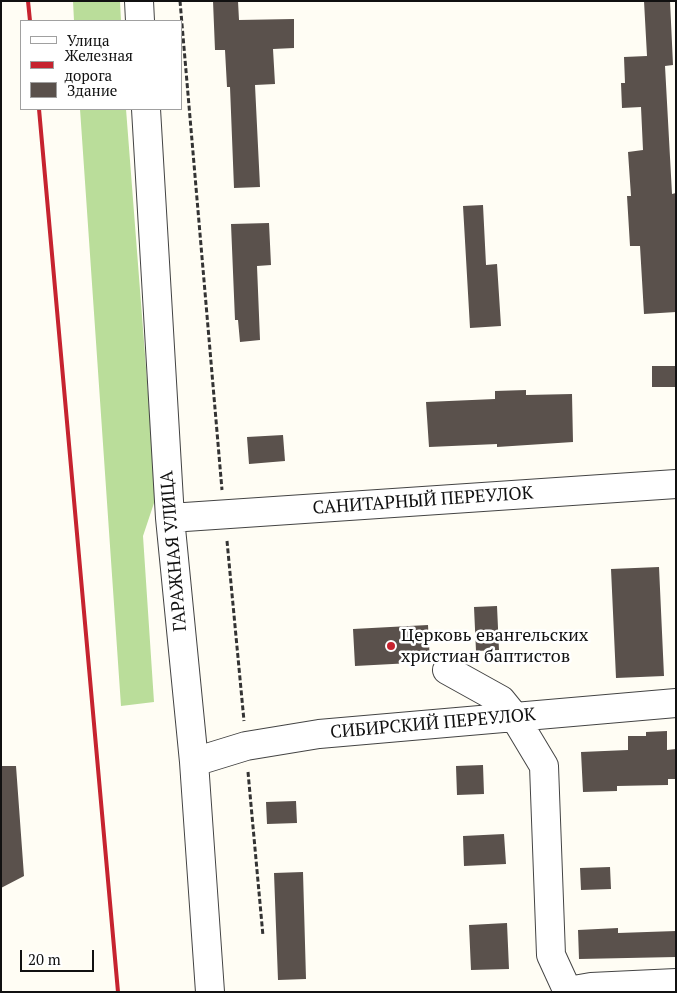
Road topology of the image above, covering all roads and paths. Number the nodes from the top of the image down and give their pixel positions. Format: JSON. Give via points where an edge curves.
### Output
{"nodes":[{"id":1,"x":139,"y":1,"type":"edge"},
{"id":2,"x":180,"y":1,"type":"edge"},
{"id":3,"x":140,"y":20,"type":"edge"},
{"id":4,"x":182,"y":20,"type":"edge"},
{"id":5,"x":182,"y":24,"type":"edge"},
{"id":6,"x":146,"y":110,"type":"edge"},
{"id":7,"x":676,"y":484,"type":"edge"},
{"id":8,"x":224,"y":515,"type":"junction"},
{"id":9,"x":170,"y":518,"type":"junction"},
{"id":10,"x":447,"y":670,"type":"dead end"},
{"id":11,"x":676,"y":703,"type":"edge"},
{"id":12,"x":514,"y":716,"type":"junction"},
{"id":13,"x":246,"y":746,"type":"junction"},
{"id":14,"x":194,"y":762,"type":"junction"},
{"id":15,"x":262,"y":936,"type":"dead end"},
{"id":16,"x":676,"y":983,"type":"edge"},
{"id":17,"x":568,"y":991,"type":"edge"},
{"id":18,"x":210,"y":992,"type":"edge"}],
"edges":[{"from":1,"to":3,"type":"street"},
{"from":2,"to":4,"type":"path"},
{"from":5,"to":8,"type":"path"},
{"from":6,"to":9,"type":"street","name":"ГАРАЖНАЯ УЛИЦА"},
{"from":7,"to":8,"type":"street","name":"САНИТАРНЫЙ ПЕРЕУЛОК"},
{"from":8,"to":9,"type":"street","name":"САНИТАРНЫЙ ПЕРЕУЛОК"},
{"from":8,"to":13,"type":"path"},
{"from":9,"to":14,"type":"street","name":"ГАРАЖНАЯ УЛИЦА"},
{"from":10,"to":12,"type":"street","via":[[501,700]]},
{"from":11,"to":12,"type":"street","name":"СИБИРСКИЙ ПЕРЕУЛОК"},
{"from":12,"to":13,"type":"street","name":"СИБИРСКИЙ ПЕРЕУЛОК","via":[[319,734]]},
{"from":12,"to":17,"type":"street","via":[[544,766],[551,955]]},
{"from":13,"to":14,"type":"street","name":"СИБИРСКИЙ ПЕРЕУЛОК"},
{"from":13,"to":15,"type":"path"},
{"from":14,"to":18,"type":"street","name":"ГАРАЖНАЯ УЛИЦА"},
{"from":16,"to":17,"type":"street"}]}
